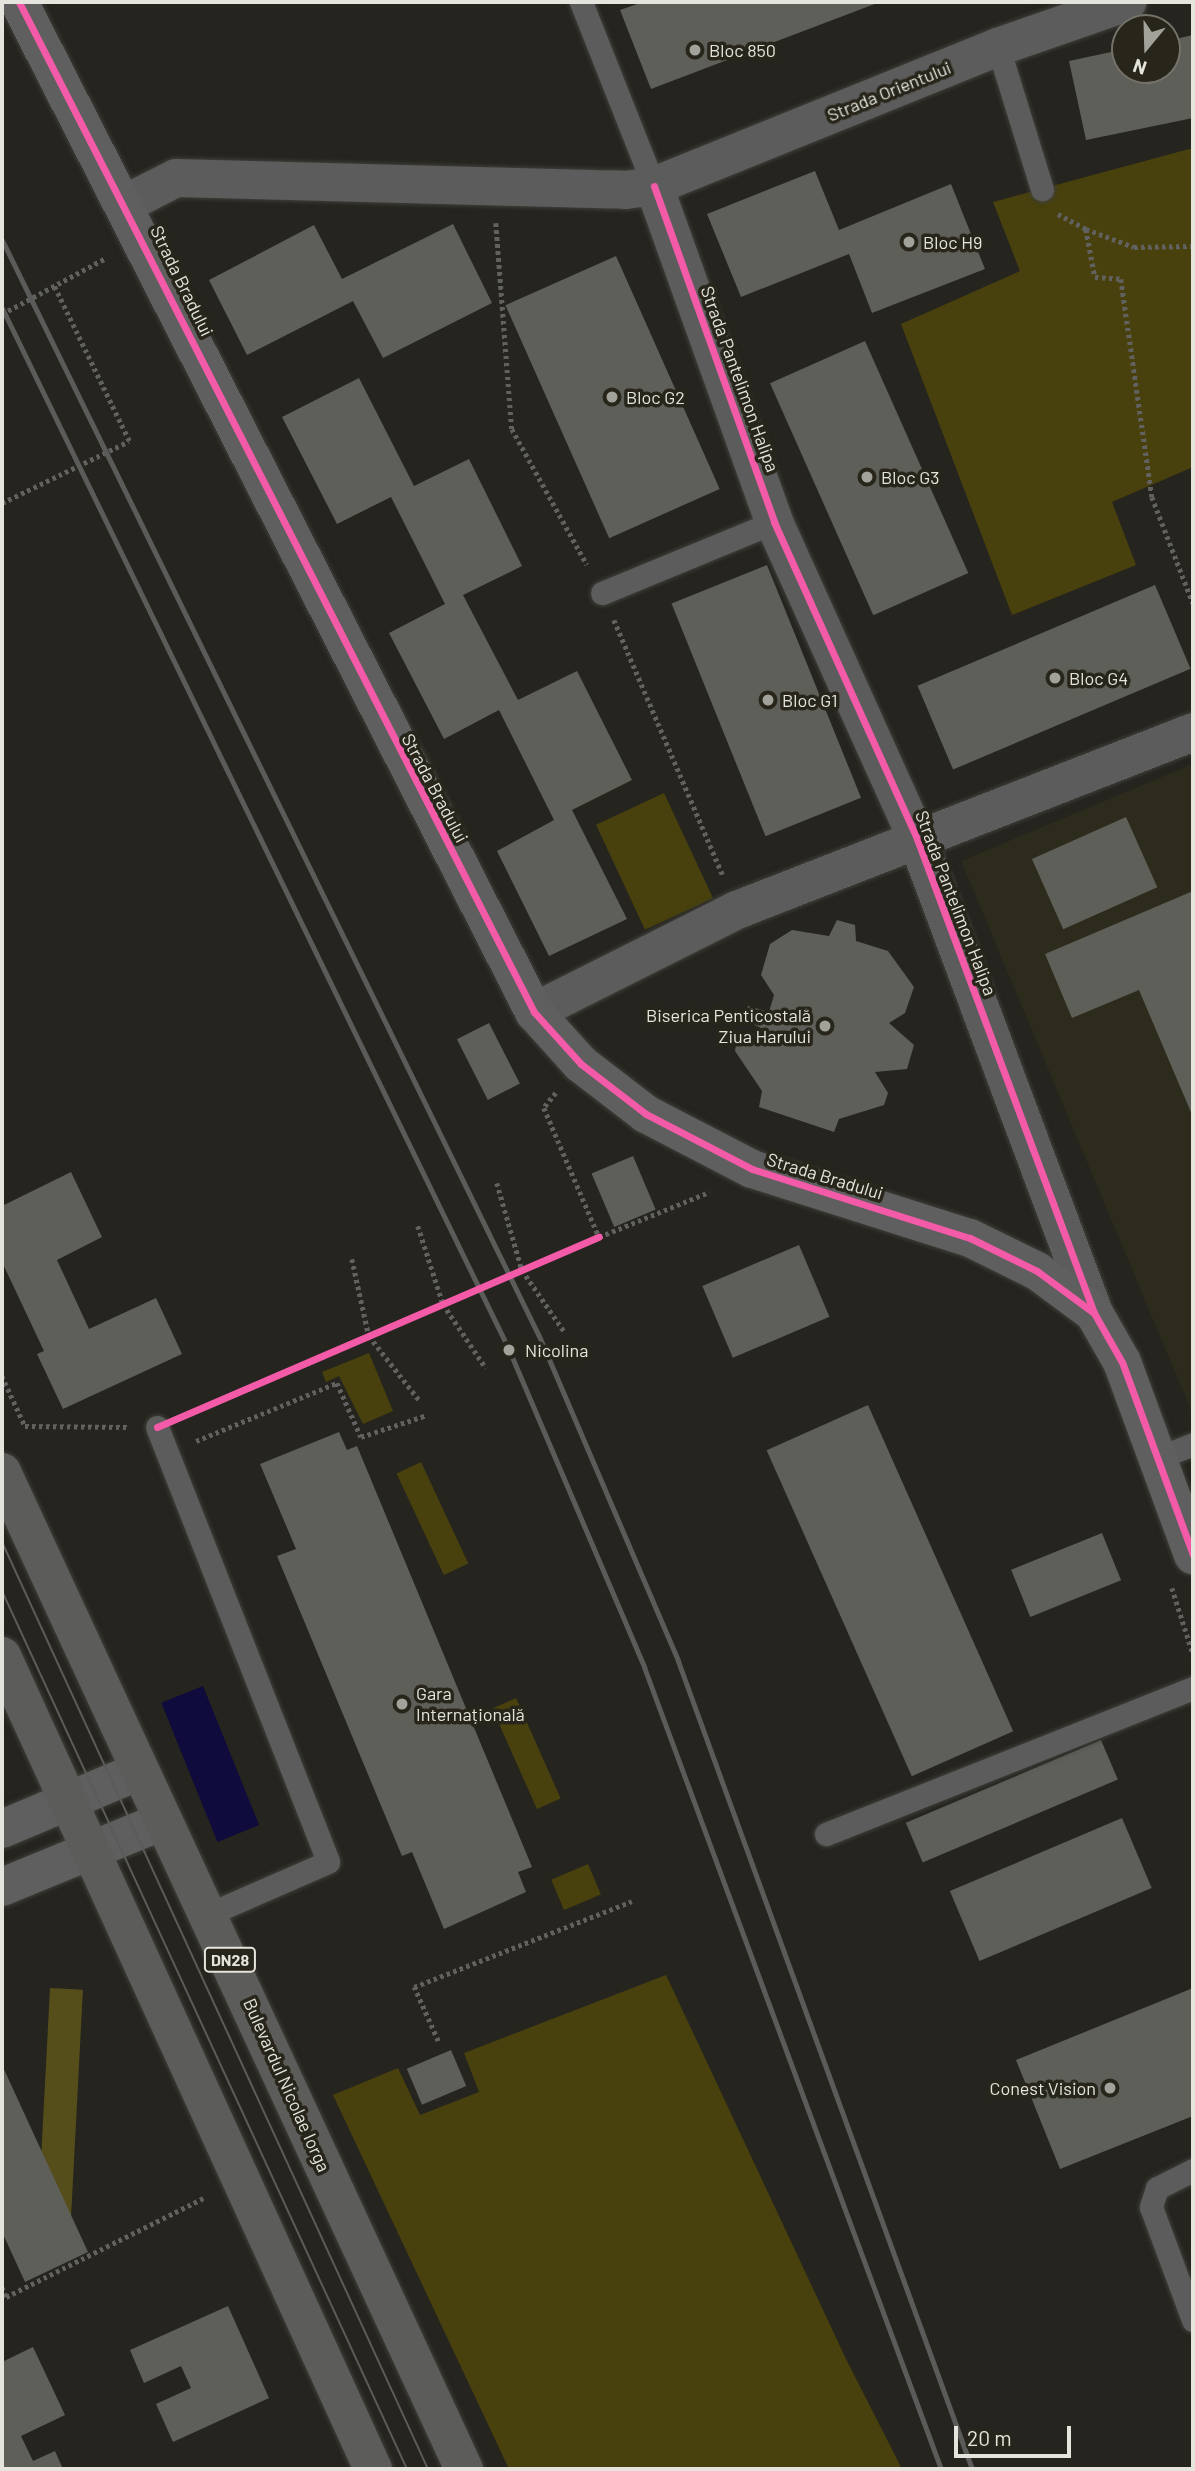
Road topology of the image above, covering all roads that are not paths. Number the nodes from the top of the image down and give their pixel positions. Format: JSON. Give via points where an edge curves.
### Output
{"nodes":[{"id":1,"x":19,"y":2,"type":"edge"},
{"id":2,"x":581,"y":2,"type":"edge"},
{"id":3,"x":1127,"y":2,"type":"edge"},
{"id":4,"x":1087,"y":7,"type":"edge"},
{"id":5,"x":998,"y":47,"type":"junction"},
{"id":6,"x":654,"y":186,"type":"junction"},
{"id":7,"x":1042,"y":189,"type":"road end"},
{"id":8,"x":125,"y":204,"type":"junction"},
{"id":9,"x":774,"y":522,"type":"junction"},
{"id":10,"x":602,"y":593,"type":"road end"},
{"id":11,"x":1193,"y":732,"type":"edge"},
{"id":12,"x":917,"y":839,"type":"junction"},
{"id":13,"x":534,"y":1012,"type":"junction"},
{"id":14,"x":1094,"y":1313,"type":"junction"},
{"id":15,"x":157,"y":1427,"type":"road end"},
{"id":16,"x":1193,"y":1444,"type":"edge"},
{"id":17,"x":1157,"y":1458,"type":"junction"},
{"id":18,"x":2,"y":1472,"type":"edge"},
{"id":19,"x":1193,"y":1555,"type":"edge"},
{"id":20,"x":2,"y":1656,"type":"edge"},
{"id":21,"x":1193,"y":1688,"type":"edge"},
{"id":22,"x":139,"y":1771,"type":"junction"},
{"id":23,"x":70,"y":1798,"type":"junction"},
{"id":24,"x":163,"y":1821,"type":"junction"},
{"id":25,"x":2,"y":1829,"type":"edge"},
{"id":26,"x":826,"y":1834,"type":"dead end"},
{"id":27,"x":92,"y":1850,"type":"junction"},
{"id":28,"x":2,"y":1887,"type":"edge"},
{"id":29,"x":209,"y":1914,"type":"junction"},
{"id":30,"x":1193,"y":2170,"type":"edge"},
{"id":31,"x":1193,"y":2320,"type":"edge"},
{"id":32,"x":373,"y":2469,"type":"edge"},
{"id":33,"x":464,"y":2469,"type":"edge"}],
"edges":[{"from":1,"to":8,"type":"street","name":"Strada Bradului"},
{"from":2,"to":6,"type":"lane"},
{"from":3,"to":4,"type":"street","name":"Strada Orientului"},
{"from":4,"to":5,"type":"street","name":"Strada Orientului"},
{"from":5,"to":6,"type":"street","name":"Strada Orientului"},
{"from":5,"to":7,"type":"lane"},
{"from":6,"to":8,"type":"street","via":[[626,190],[176,178]]},
{"from":6,"to":9,"type":"street","name":"Strada Pantelimon Halipa"},
{"from":8,"to":13,"type":"street","name":"Strada Bradului"},
{"from":9,"to":10,"type":"lane"},
{"from":9,"to":12,"type":"street","name":"Strada Pantelimon Halipa"},
{"from":11,"to":12,"type":"street"},
{"from":12,"to":13,"type":"street","via":[[737,910]]},
{"from":12,"to":14,"type":"street","name":"Strada Pantelimon Halipa"},
{"from":13,"to":14,"type":"street","name":"Strada Bradului","via":[[580,1065],[646,1114],[752,1170],[970,1238],[1037,1271]]},
{"from":14,"to":17,"type":"street","name":"Strada Pantelimon Halipa","via":[[1122,1362]]},
{"from":15,"to":29,"type":"lane","via":[[328,1862]]},
{"from":16,"to":17,"type":"lane"},
{"from":17,"to":19,"type":"street","name":"Strada Pantelimon Halipa"},
{"from":18,"to":22,"type":"main road","name":"Bulevardul Nicolae Iorga","number":"DN28"},
{"from":20,"to":23,"type":"main road"},
{"from":21,"to":26,"type":"lane"},
{"from":22,"to":23,"type":"street"},
{"from":22,"to":24,"type":"main road","name":"Bulevardul Nicolae Iorga","number":"DN28"},
{"from":23,"to":25,"type":"street"},
{"from":23,"to":27,"type":"main road"},
{"from":24,"to":27,"type":"street"},
{"from":24,"to":29,"type":"main road","name":"Bulevardul Nicolae Iorga","number":"DN28"},
{"from":27,"to":28,"type":"street"},
{"from":27,"to":32,"type":"main road"},
{"from":29,"to":33,"type":"main road","name":"Bulevardul Nicolae Iorga","number":"DN28"},
{"from":30,"to":31,"type":"lane","via":[[1157,2188],[1152,2207]]}]}
